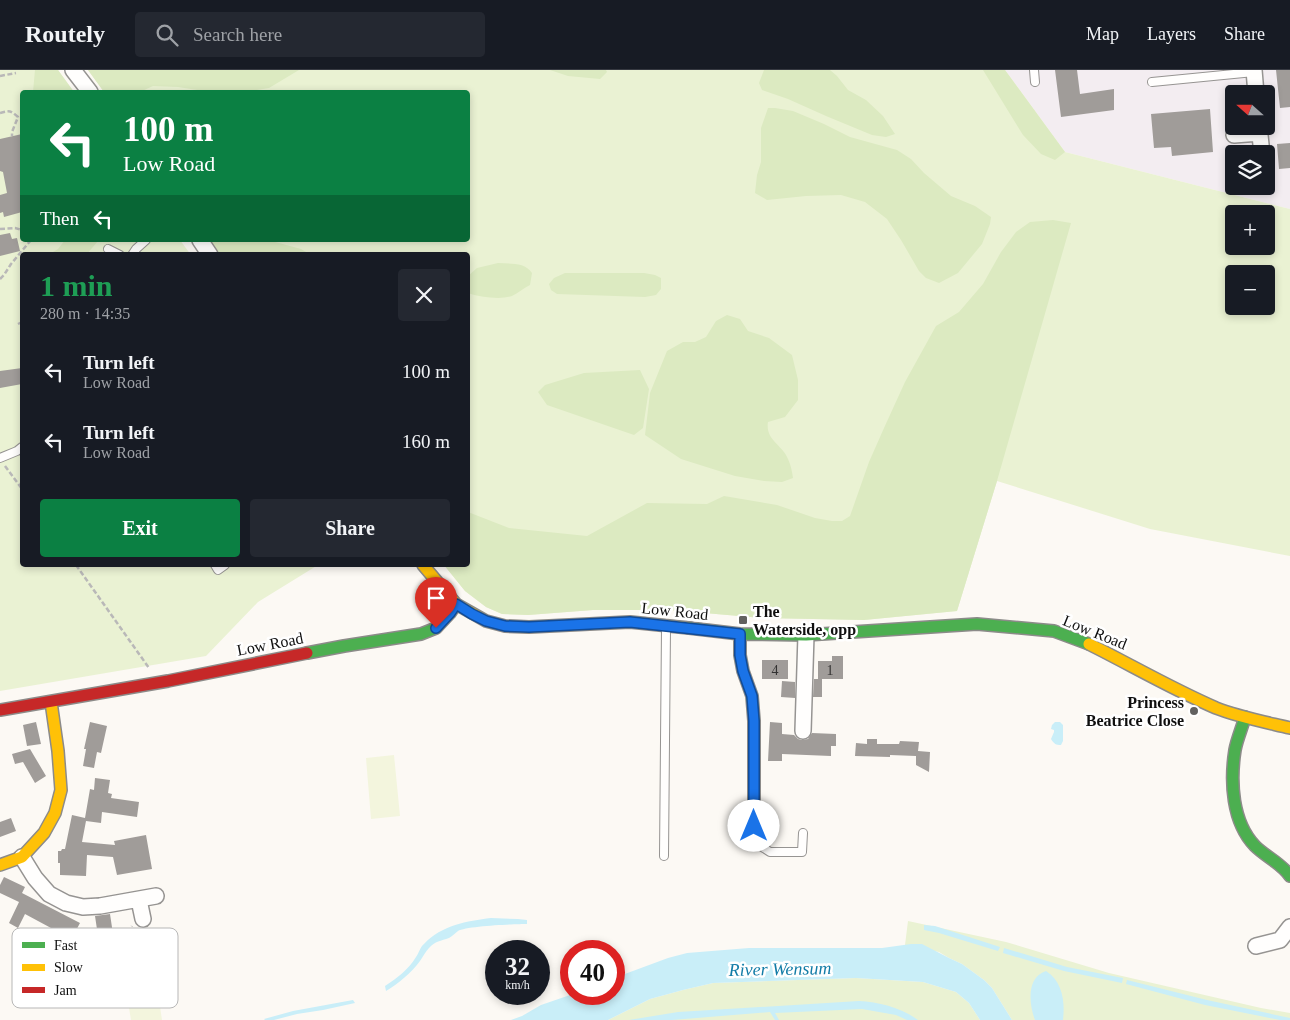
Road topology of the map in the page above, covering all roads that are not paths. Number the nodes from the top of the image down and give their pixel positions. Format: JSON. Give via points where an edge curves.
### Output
{"nodes":[{"id":1,"x":73,"y":70,"type":"edge"},
{"id":2,"x":1034,"y":70,"type":"edge"},
{"id":3,"x":1254,"y":71,"type":"edge"},
{"id":4,"x":1224,"y":72,"type":"edge"},
{"id":5,"x":1036,"y":82,"type":"dead end"},
{"id":6,"x":1152,"y":82,"type":"dead end"},
{"id":7,"x":1255,"y":85,"type":"edge"},
{"id":8,"x":88,"y":90,"type":"edge"},
{"id":9,"x":144,"y":242,"type":"edge"},
{"id":10,"x":108,"y":249,"type":"dead end"},
{"id":11,"x":114,"y":252,"type":"edge"},
{"id":12,"x":134,"y":252,"type":"edge"},
{"id":13,"x":20,"y":449,"type":"edge"},
{"id":14,"x":0,"y":458,"type":"edge"},
{"id":15,"x":425,"y":567,"type":"edge"},
{"id":16,"x":456,"y":604,"type":"junction"},
{"id":17,"x":666,"y":626,"type":"junction"},
{"id":18,"x":740,"y":634,"type":"junction"},
{"id":19,"x":806,"y":635,"type":"junction"},
{"id":20,"x":50,"y":702,"type":"junction"},
{"id":21,"x":0,"y":710,"type":"edge"},
{"id":22,"x":1245,"y":717,"type":"junction"},
{"id":23,"x":1290,"y":728,"type":"edge"},
{"id":24,"x":803,"y":731,"type":"dead end"},
{"id":25,"x":803,"y":833,"type":"dead end"},
{"id":26,"x":754,"y":842,"type":"joint"},
{"id":27,"x":664,"y":856,"type":"dead end"},
{"id":28,"x":22,"y":857,"type":"junction"},
{"id":29,"x":0,"y":865,"type":"edge"},
{"id":30,"x":1290,"y":876,"type":"edge"},
{"id":31,"x":156,"y":896,"type":"dead end"},
{"id":32,"x":139,"y":900,"type":"junction"},
{"id":33,"x":143,"y":919,"type":"road end"},
{"id":34,"x":1290,"y":927,"type":"edge"},
{"id":35,"x":1256,"y":946,"type":"dead end"}],
"edges":[{"from":1,"to":8,"type":"street"},
{"from":2,"to":5,"type":"lane"},
{"from":3,"to":4,"type":"lane"},
{"from":3,"to":7,"type":"street"},
{"from":4,"to":6,"type":"lane"},
{"from":9,"to":12,"type":"lane"},
{"from":10,"to":11,"type":"lane"},
{"from":13,"to":14,"type":"lane"},
{"from":15,"to":16,"type":"street"},
{"from":16,"to":17,"type":"street","name":"Low Road","via":[[486,621],[505,626],[630,622]]},
{"from":16,"to":20,"type":"street","name":"Low Road","via":[[436,628],[421,634]]},
{"from":17,"to":18,"type":"street","name":"Low Road"},
{"from":17,"to":27,"type":"lane"},
{"from":18,"to":19,"type":"street","name":"Low Road"},
{"from":18,"to":26,"type":"street","via":[[740,655],[752,696],[754,721],[747,826]]},
{"from":19,"to":22,"type":"street","name":"Low Road","via":[[978,624],[1054,631],[1083,641],[1217,708]]},
{"from":19,"to":24,"type":"street"},
{"from":20,"to":21,"type":"street","name":"Low Road"},
{"from":20,"to":28,"type":"street","via":[[61,790],[44,833]]},
{"from":22,"to":23,"type":"street","name":"Low Road"},
{"from":22,"to":30,"type":"street","via":[[1235,749],[1236,808],[1243,828],[1255,846]]},
{"from":25,"to":26,"type":"lane","via":[[802,852],[770,852]]},
{"from":28,"to":29,"type":"street"},
{"from":28,"to":32,"type":"street","via":[[49,894],[66,903],[83,907]]},
{"from":31,"to":32,"type":"street"},
{"from":32,"to":33,"type":"street"},
{"from":34,"to":35,"type":"street","via":[[1280,940]]}]}
